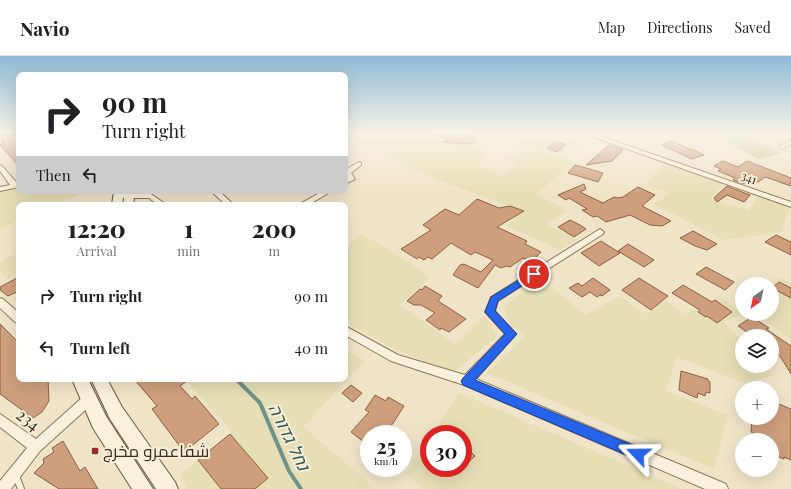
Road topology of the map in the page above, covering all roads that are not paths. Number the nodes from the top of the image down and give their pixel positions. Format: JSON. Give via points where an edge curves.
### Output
{"nodes":[{"id":1,"x":644,"y":153,"type":"edge"},
{"id":2,"x":359,"y":164,"type":"dead end"},
{"id":3,"x":0,"y":167,"type":"edge"},
{"id":4,"x":348,"y":171,"type":"edge"},
{"id":5,"x":16,"y":184,"type":"edge"},
{"id":6,"x":16,"y":185,"type":"edge"},
{"id":7,"x":0,"y":189,"type":"edge"},
{"id":8,"x":218,"y":194,"type":"edge"},
{"id":9,"x":322,"y":194,"type":"edge"},
{"id":10,"x":118,"y":197,"type":"edge"},
{"id":11,"x":129,"y":197,"type":"edge"},
{"id":12,"x":159,"y":202,"type":"edge"},
{"id":13,"x":227,"y":202,"type":"edge"},
{"id":14,"x":308,"y":202,"type":"edge"},
{"id":15,"x":791,"y":205,"type":"edge"},
{"id":16,"x":600,"y":232,"type":"dead end"},
{"id":17,"x":0,"y":302,"type":"edge"},
{"id":18,"x":16,"y":316,"type":"edge"},
{"id":19,"x":348,"y":332,"type":"edge"},
{"id":20,"x":467,"y":381,"type":"junction"},
{"id":21,"x":81,"y":382,"type":"edge"},
{"id":22,"x":100,"y":382,"type":"edge"},
{"id":23,"x":88,"y":400,"type":"junction"},
{"id":24,"x":0,"y":420,"type":"edge"},
{"id":25,"x":36,"y":447,"type":"junction"},
{"id":26,"x":15,"y":472,"type":"junction"},
{"id":27,"x":2,"y":489,"type":"edge"},
{"id":28,"x":22,"y":489,"type":"edge"},
{"id":29,"x":144,"y":489,"type":"edge"},
{"id":30,"x":168,"y":489,"type":"edge"},
{"id":31,"x":720,"y":489,"type":"edge"}],
"edges":[{"from":1,"to":15,"type":"street","name":"341"},
{"from":2,"to":4,"type":"street"},
{"from":3,"to":5,"type":"street"},
{"from":6,"to":7,"type":"street"},
{"from":8,"to":13,"type":"street"},
{"from":9,"to":14,"type":"street"},
{"from":10,"to":11,"type":"street"},
{"from":11,"to":12,"type":"street","via":[[151,196]]},
{"from":16,"to":20,"type":"street","via":[[494,299],[490,312],[512,334]]},
{"from":17,"to":18,"type":"street"},
{"from":19,"to":20,"type":"street","via":[[395,358]]},
{"from":20,"to":31,"type":"street"},
{"from":21,"to":23,"type":"main road"},
{"from":22,"to":30,"type":"main road","via":[[116,414]]},
{"from":23,"to":25,"type":"street"},
{"from":23,"to":29,"type":"main road"},
{"from":24,"to":25,"type":"street","name":"234"},
{"from":25,"to":26,"type":"street"},
{"from":26,"to":27,"type":"street"},
{"from":26,"to":28,"type":"lane"}]}
